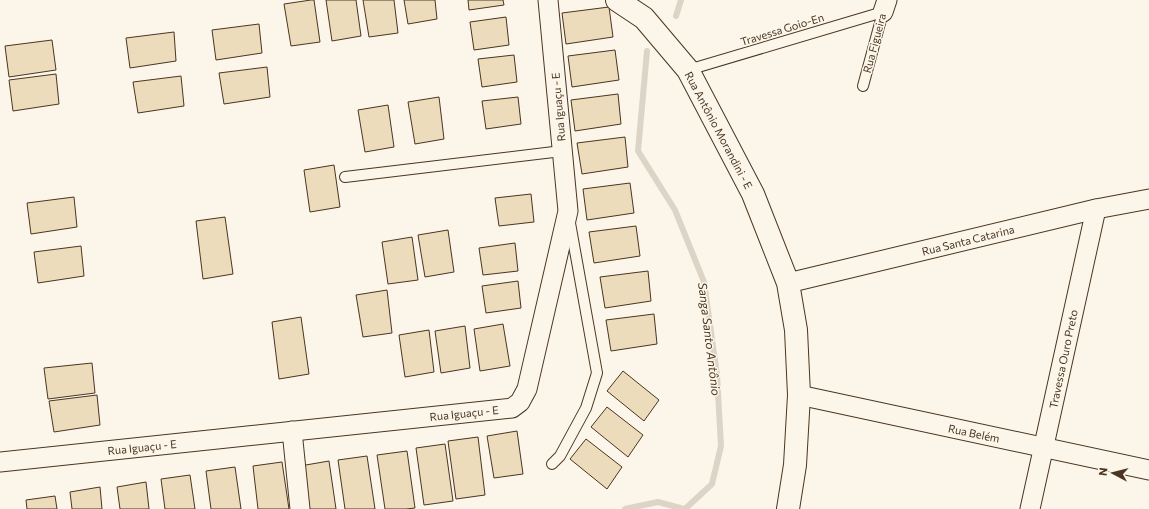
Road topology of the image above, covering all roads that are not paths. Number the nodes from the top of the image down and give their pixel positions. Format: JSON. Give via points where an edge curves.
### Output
{"nodes":[{"id":1,"x":548,"y":0,"type":"edge"},
{"id":2,"x":617,"y":0,"type":"edge"},
{"id":3,"x":884,"y":6,"type":"edge"},
{"id":4,"x":688,"y":70,"type":"junction"},
{"id":5,"x":862,"y":86,"type":"dead end"},
{"id":6,"x":562,"y":151,"type":"junction"},
{"id":7,"x":345,"y":177,"type":"dead end"},
{"id":8,"x":1149,"y":199,"type":"edge"},
{"id":9,"x":1096,"y":209,"type":"junction"},
{"id":10,"x":568,"y":211,"type":"junction"},
{"id":11,"x":788,"y":283,"type":"junction"},
{"id":12,"x":799,"y":395,"type":"junction"},
{"id":13,"x":292,"y":431,"type":"junction"},
{"id":14,"x":1044,"y":448,"type":"junction"},
{"id":15,"x":0,"y":462,"type":"edge"},
{"id":16,"x":552,"y":464,"type":"dead end"},
{"id":17,"x":1149,"y":470,"type":"edge"},
{"id":18,"x":300,"y":509,"type":"edge"},
{"id":19,"x":788,"y":509,"type":"edge"},
{"id":20,"x":1030,"y":509,"type":"edge"}],
"edges":[{"from":1,"to":6,"type":"street","name":"Rua Iguaçu - E"},
{"from":2,"to":4,"type":"street","name":"Rua Antônio Morandini - E","via":[[644,18]]},
{"from":3,"to":4,"type":"lane","name":"Travessa Goio-En"},
{"from":3,"to":5,"type":"lane","name":"Rua Figueira"},
{"from":4,"to":11,"type":"street","name":"Rua Antônio Morandini - E","via":[[753,194]]},
{"from":6,"to":7,"type":"lane"},
{"from":6,"to":10,"type":"street","name":"Rua Iguaçu - E"},
{"from":8,"to":9,"type":"street","name":"Rua Santa Catarina"},
{"from":9,"to":11,"type":"street","name":"Rua Santa Catarina"},
{"from":9,"to":14,"type":"street","name":"Travessa Ouro Preto"},
{"from":10,"to":13,"type":"street","name":"Rua Iguaçu - E","via":[[527,389],[520,402],[512,408]]},
{"from":10,"to":16,"type":"lane","via":[[597,373],[586,408],[560,456]]},
{"from":11,"to":12,"type":"street","name":"Rua Antônio Morandini - E","via":[[796,330]]},
{"from":12,"to":14,"type":"street","name":"Rua Belém"},
{"from":12,"to":19,"type":"street","name":"Rua Antônio Morandini - E","via":[[795,465]]},
{"from":13,"to":15,"type":"street","name":"Rua Iguaçu - E"},
{"from":13,"to":18,"type":"street"},
{"from":14,"to":17,"type":"street","name":"Rua Belém"},
{"from":14,"to":20,"type":"street","name":"Travessa Ouro Preto"}]}
